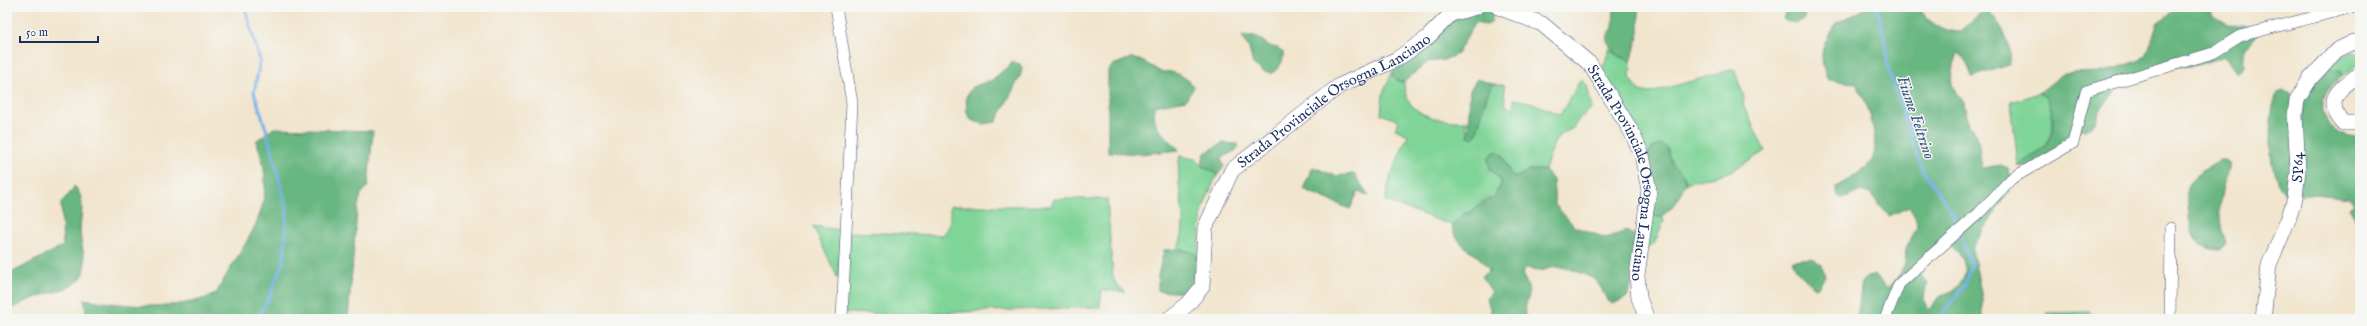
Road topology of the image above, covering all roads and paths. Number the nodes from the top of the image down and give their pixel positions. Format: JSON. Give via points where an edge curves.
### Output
{"nodes":[{"id":1,"x":836,"y":7,"type":"edge"},
{"id":2,"x":1476,"y":7,"type":"edge"},
{"id":3,"x":1498,"y":7,"type":"edge"},
{"id":4,"x":2353,"y":7,"type":"edge"},
{"id":5,"x":2360,"y":44,"type":"edge"},
{"id":6,"x":2360,"y":74,"type":"edge"},
{"id":7,"x":2360,"y":123,"type":"edge"},
{"id":8,"x":2171,"y":228,"type":"dead end"},
{"id":9,"x":842,"y":319,"type":"edge"},
{"id":10,"x":1169,"y":319,"type":"edge"},
{"id":11,"x":1647,"y":319,"type":"edge"},
{"id":12,"x":1885,"y":319,"type":"edge"},
{"id":13,"x":2170,"y":319,"type":"edge"},
{"id":14,"x":2263,"y":319,"type":"edge"}],
"edges":[{"from":1,"to":9,"type":"street","via":[[852,103]]},
{"from":2,"to":10,"type":"street","name":"Strada Provinciale Orsogna Lanciano","via":[[1451,14],[1426,39],[1397,59],[1339,86],[1232,170],[1205,228],[1202,287],[1188,304]]},
{"from":3,"to":11,"type":"street","name":"Strada Provinciale Orsogna Lanciano","via":[[1542,24],[1590,64],[1633,135],[1642,154],[1649,190],[1637,275],[1639,298]]},
{"from":4,"to":12,"type":"street","via":[[2240,36],[2213,53],[2086,91],[2073,143],[2011,179],[1979,213],[1900,284]]},
{"from":5,"to":14,"type":"street","name":"SP64","via":[[2354,42],[2337,50],[2310,79],[2297,100],[2295,115],[2298,171],[2295,198],[2269,265]]},
{"from":6,"to":7,"type":"street","via":[[2341,86],[2333,103],[2336,115],[2342,123]]},
{"from":8,"to":13,"type":"street"}]}
